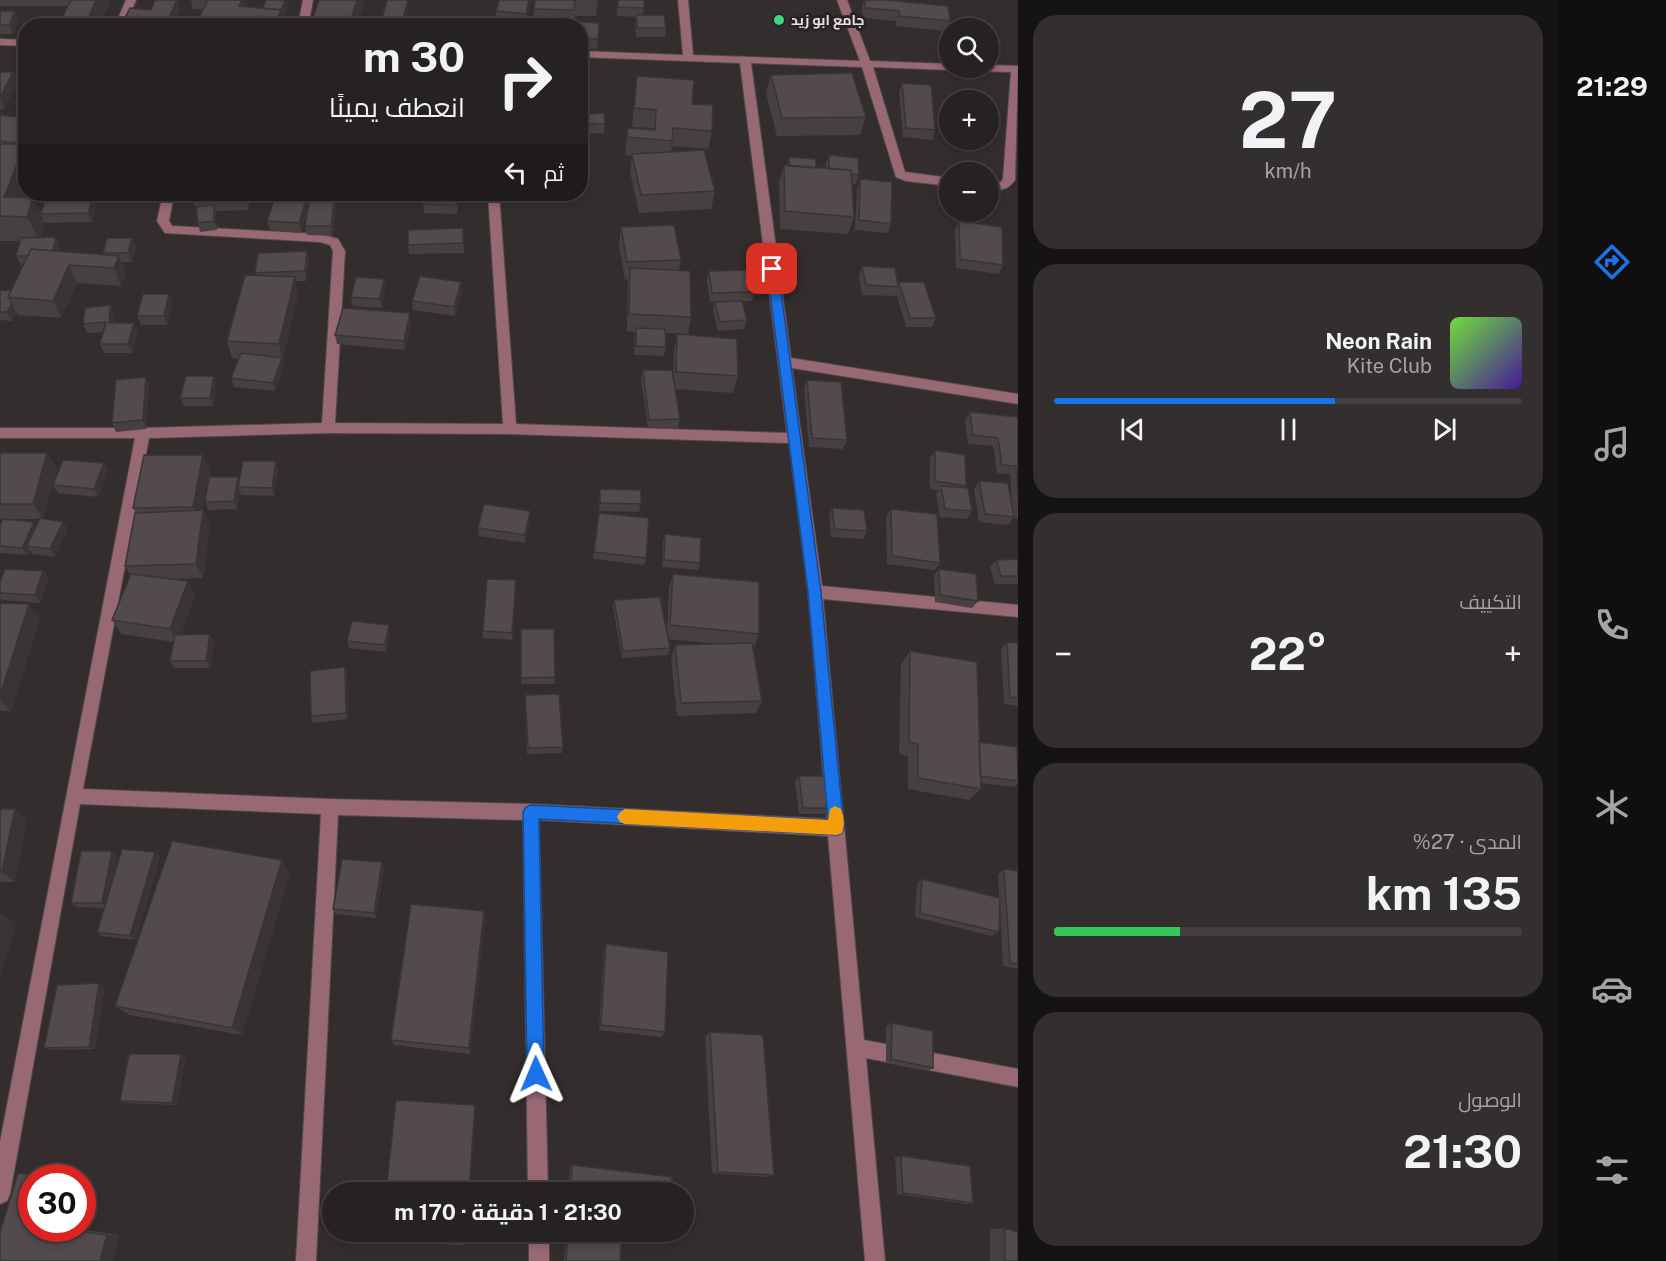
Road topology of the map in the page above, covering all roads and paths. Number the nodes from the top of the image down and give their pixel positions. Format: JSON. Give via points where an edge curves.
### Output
{"nodes":[{"id":1,"x":131,"y":0,"type":"edge"},
{"id":2,"x":308,"y":0,"type":"edge"},
{"id":3,"x":683,"y":0,"type":"edge"},
{"id":4,"x":842,"y":0,"type":"edge"},
{"id":5,"x":123,"y":18,"type":"edge"},
{"id":6,"x":305,"y":18,"type":"edge"},
{"id":7,"x":0,"y":42,"type":"edge"},
{"id":8,"x":18,"y":43,"type":"edge"},
{"id":9,"x":588,"y":54,"type":"edge"},
{"id":10,"x":688,"y":57,"type":"junction"},
{"id":11,"x":745,"y":60,"type":"junction"},
{"id":12,"x":866,"y":63,"type":"junction"},
{"id":13,"x":939,"y":66,"type":"edge"},
{"id":14,"x":999,"y":69,"type":"edge"},
{"id":15,"x":1017,"y":69,"type":"edge"},
{"id":16,"x":939,"y":181,"type":"edge"},
{"id":17,"x":999,"y":186,"type":"edge"},
{"id":18,"x":167,"y":201,"type":"edge"},
{"id":19,"x":494,"y":201,"type":"edge"},
{"id":20,"x":784,"y":362,"type":"junction"},
{"id":21,"x":1018,"y":399,"type":"edge"},
{"id":22,"x":328,"y":428,"type":"junction"},
{"id":23,"x":510,"y":429,"type":"junction"},
{"id":24,"x":0,"y":433,"type":"edge"},
{"id":25,"x":143,"y":433,"type":"junction"},
{"id":26,"x":796,"y":438,"type":"junction"},
{"id":27,"x":815,"y":592,"type":"junction"},
{"id":28,"x":1018,"y":611,"type":"edge"},
{"id":29,"x":73,"y":796,"type":"junction"},
{"id":30,"x":330,"y":807,"type":"junction"},
{"id":31,"x":531,"y":812,"type":"junction"},
{"id":32,"x":837,"y":828,"type":"junction"},
{"id":33,"x":855,"y":1047,"type":"junction"},
{"id":34,"x":1018,"y":1078,"type":"edge"},
{"id":35,"x":538,"y":1182,"type":"edge"},
{"id":36,"x":0,"y":1194,"type":"edge"},
{"id":37,"x":539,"y":1242,"type":"edge"},
{"id":38,"x":306,"y":1261,"type":"edge"},
{"id":39,"x":539,"y":1261,"type":"edge"},
{"id":40,"x":875,"y":1261,"type":"edge"}],
"edges":[{"from":1,"to":5,"type":"street"},
{"from":2,"to":6,"type":"street"},
{"from":3,"to":10,"type":"street"},
{"from":4,"to":12,"type":"street"},
{"from":7,"to":8,"type":"street"},
{"from":9,"to":10,"type":"street"},
{"from":10,"to":11,"type":"street"},
{"from":11,"to":12,"type":"street"},
{"from":11,"to":20,"type":"street"},
{"from":12,"to":13,"type":"street"},
{"from":12,"to":16,"type":"street","via":[[900,174]]},
{"from":14,"to":15,"type":"street"},
{"from":15,"to":17,"type":"street","via":[[1010,180]]},
{"from":18,"to":22,"type":"street","via":[[163,221],[169,230],[334,242],[339,251]]},
{"from":19,"to":23,"type":"street"},
{"from":20,"to":21,"type":"street"},
{"from":20,"to":26,"type":"street"},
{"from":22,"to":23,"type":"street"},
{"from":22,"to":25,"type":"street"},
{"from":23,"to":26,"type":"street"},
{"from":24,"to":25,"type":"street"},
{"from":25,"to":29,"type":"street"},
{"from":26,"to":27,"type":"street"},
{"from":27,"to":28,"type":"street"},
{"from":27,"to":32,"type":"street"},
{"from":29,"to":30,"type":"street"},
{"from":29,"to":36,"type":"street"},
{"from":30,"to":31,"type":"street"},
{"from":30,"to":38,"type":"street"},
{"from":31,"to":32,"type":"street"},
{"from":31,"to":35,"type":"street"},
{"from":32,"to":33,"type":"street"},
{"from":33,"to":34,"type":"street"},
{"from":33,"to":40,"type":"street"},
{"from":37,"to":39,"type":"street"}]}
